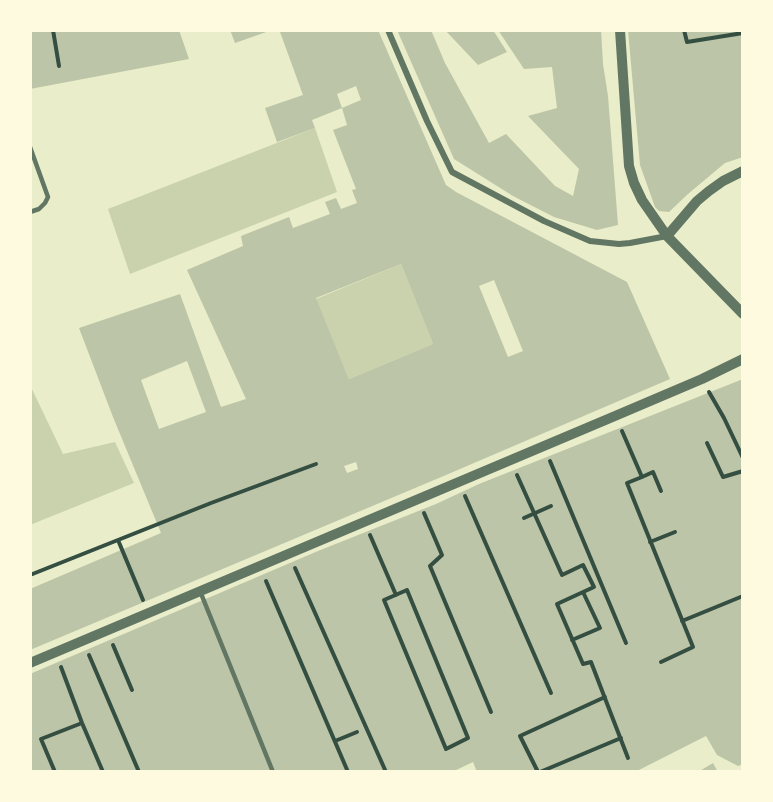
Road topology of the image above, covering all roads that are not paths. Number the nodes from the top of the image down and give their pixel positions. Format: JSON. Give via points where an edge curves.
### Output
{"nodes":[{"id":1,"x":388,"y":30,"type":"edge"},
{"id":2,"x":620,"y":30,"type":"edge"},
{"id":3,"x":30,"y":147,"type":"edge"},
{"id":4,"x":31,"y":157,"type":"edge"},
{"id":5,"x":743,"y":171,"type":"edge"},
{"id":6,"x":30,"y":212,"type":"edge"},
{"id":7,"x":667,"y":236,"type":"junction"},
{"id":8,"x":743,"y":314,"type":"edge"},
{"id":9,"x":743,"y":359,"type":"edge"},
{"id":10,"x":200,"y":591,"type":"junction"},
{"id":11,"x":30,"y":663,"type":"edge"},
{"id":12,"x":273,"y":772,"type":"edge"}],
"edges":[{"from":1,"to":7,"type":"street","via":[[452,172],[544,221],[590,240],[619,244]]},
{"from":2,"to":7,"type":"street","via":[[630,166],[642,200]]},
{"from":3,"to":4,"type":"lane"},
{"from":4,"to":6,"type":"lane","via":[[48,196],[45,203]]},
{"from":5,"to":7,"type":"street","via":[[697,201]]},
{"from":7,"to":8,"type":"street"},
{"from":9,"to":10,"type":"street"},
{"from":10,"to":11,"type":"street"},
{"from":10,"to":12,"type":"lane"}]}
